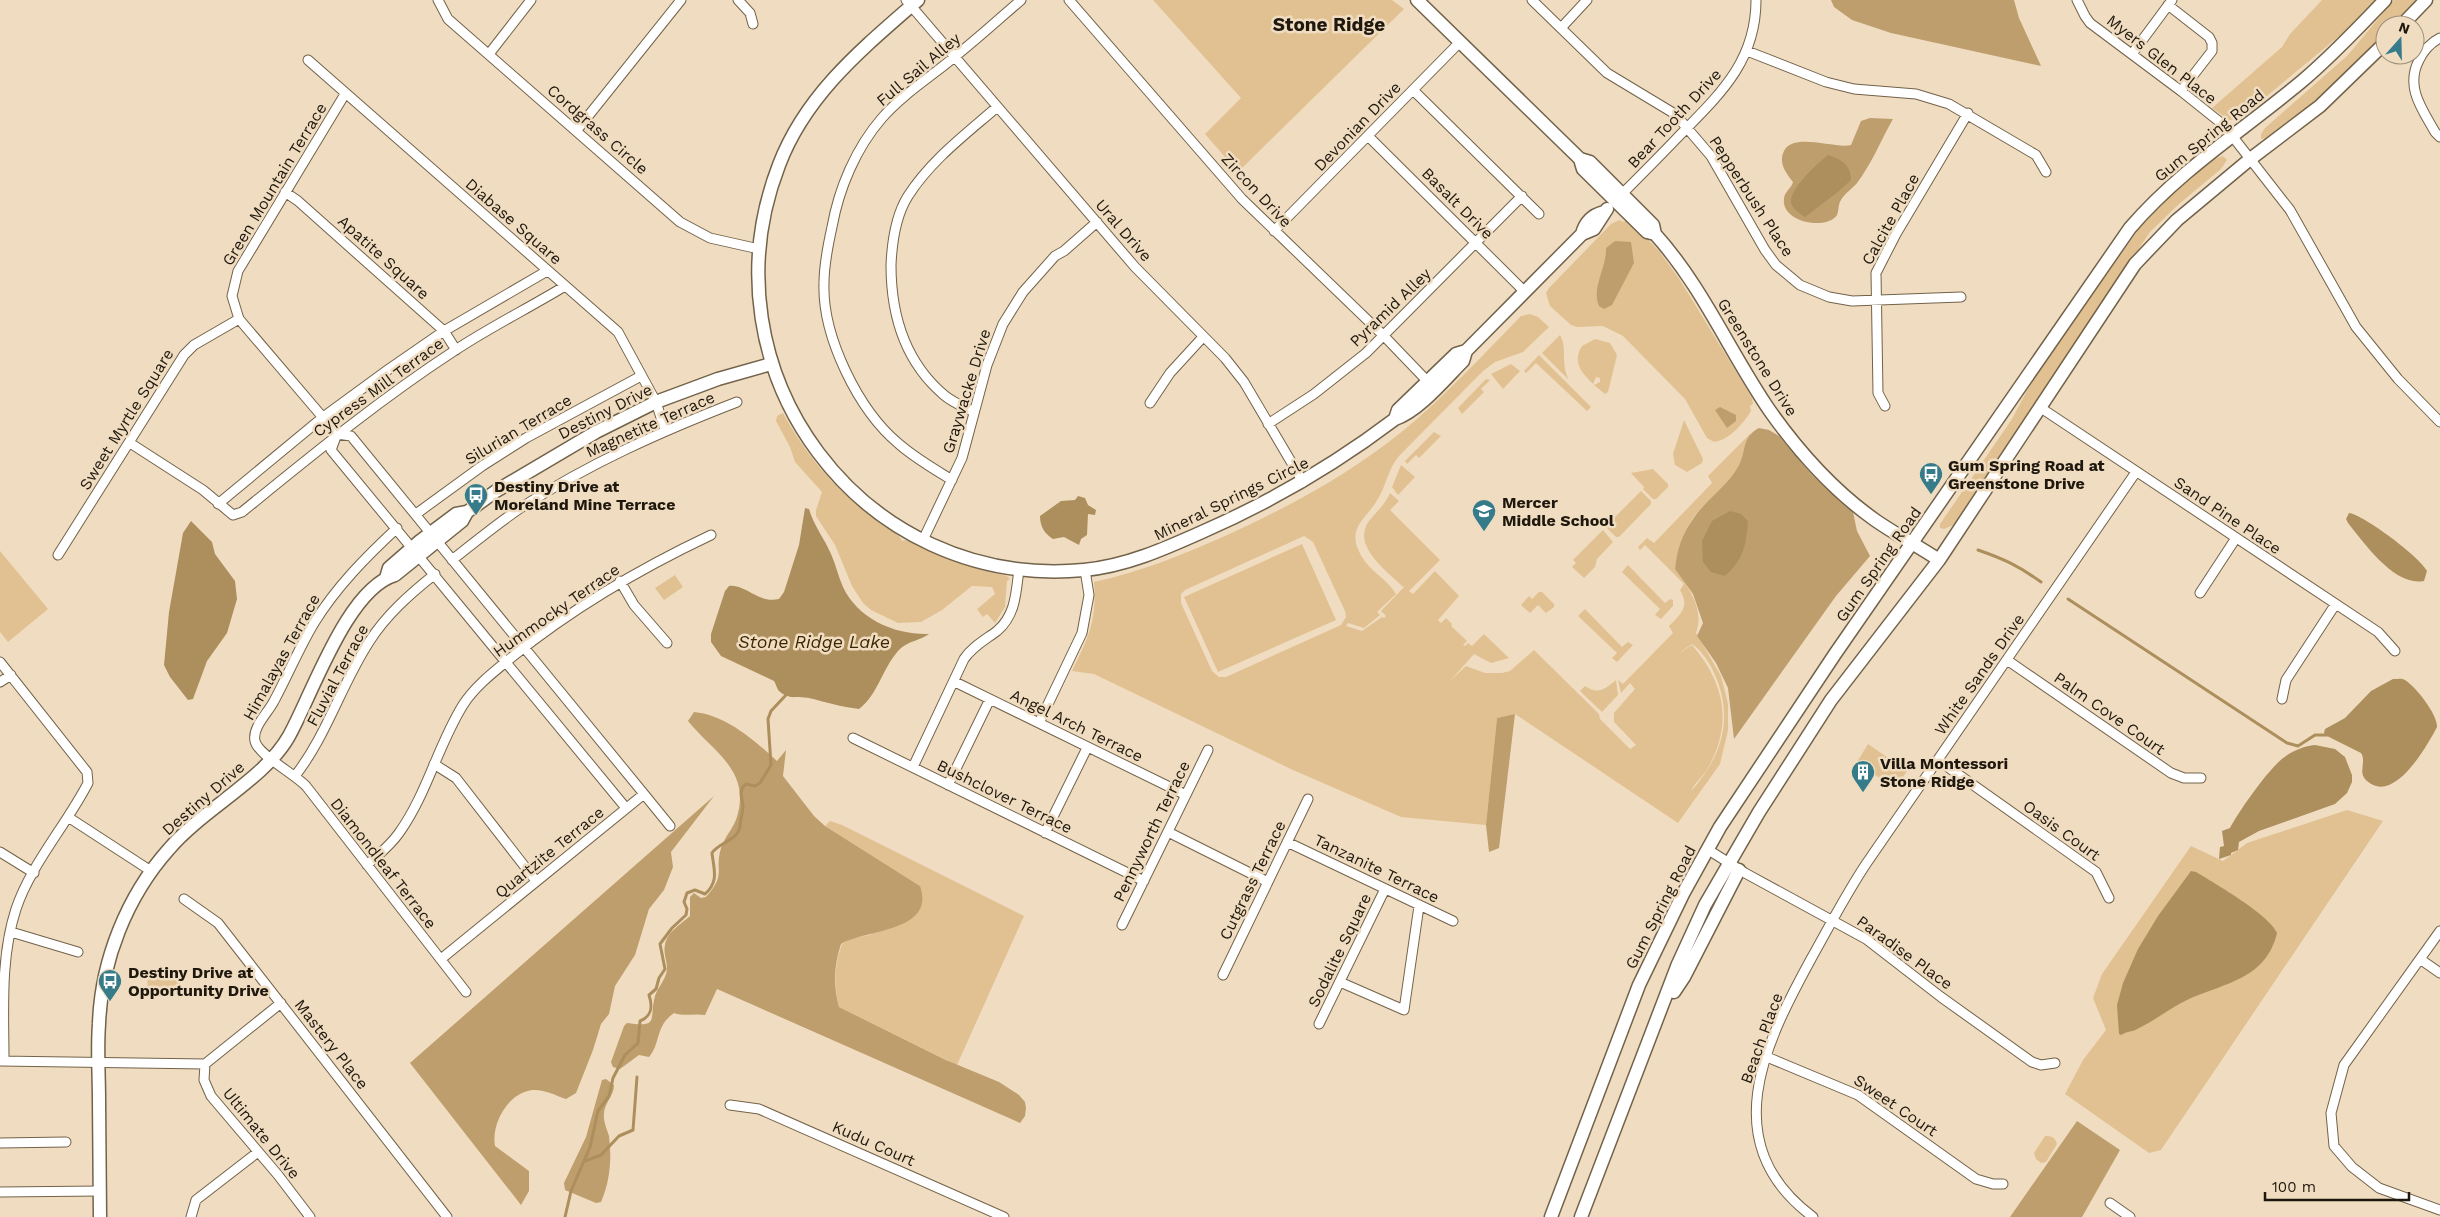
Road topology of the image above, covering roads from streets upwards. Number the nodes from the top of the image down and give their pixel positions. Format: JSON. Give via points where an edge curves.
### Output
{"nodes":[{"id":1,"x":438,"y":0,"type":"edge"},
{"id":2,"x":531,"y":0,"type":"edge"},
{"id":3,"x":681,"y":0,"type":"edge"},
{"id":4,"x":738,"y":0,"type":"edge"},
{"id":5,"x":1021,"y":0,"type":"edge"},
{"id":6,"x":1069,"y":0,"type":"edge"},
{"id":7,"x":1417,"y":0,"type":"edge"},
{"id":8,"x":1532,"y":0,"type":"edge"},
{"id":9,"x":1588,"y":0,"type":"edge"},
{"id":10,"x":1756,"y":0,"type":"edge"},
{"id":11,"x":2077,"y":0,"type":"edge"},
{"id":12,"x":2385,"y":0,"type":"edge"},
{"id":13,"x":2426,"y":0,"type":"edge"},
{"id":14,"x":912,"y":2,"type":"edge"},
{"id":15,"x":2170,"y":3,"type":"edge"},
{"id":16,"x":2412,"y":15,"type":"edge"},
{"id":17,"x":753,"y":24,"type":"dead end"},
{"id":18,"x":1561,"y":28,"type":"junction"},
{"id":19,"x":2440,"y":38,"type":"edge"},
{"id":20,"x":1460,"y":42,"type":"junction"},
{"id":21,"x":1747,"y":51,"type":"junction"},
{"id":22,"x":2375,"y":52,"type":"edge"},
{"id":23,"x":489,"y":54,"type":"junction"},
{"id":24,"x":2132,"y":54,"type":"junction"},
{"id":25,"x":954,"y":58,"type":"junction"},
{"id":26,"x":308,"y":60,"type":"dead end"},
{"id":27,"x":1413,"y":90,"type":"junction"},
{"id":28,"x":2181,"y":91,"type":"junction"},
{"id":29,"x":345,"y":94,"type":"junction"},
{"id":30,"x":997,"y":107,"type":"junction"},
{"id":31,"x":1968,"y":113,"type":"junction"},
{"id":32,"x":1687,"y":128,"type":"junction"},
{"id":33,"x":577,"y":130,"type":"junction"},
{"id":34,"x":2440,"y":136,"type":"edge"},
{"id":35,"x":1369,"y":137,"type":"junction"},
{"id":36,"x":2233,"y":137,"type":"junction"},
{"id":37,"x":2250,"y":160,"type":"junction"},
{"id":38,"x":2046,"y":172,"type":"dead end"},
{"id":39,"x":285,"y":192,"type":"junction"},
{"id":40,"x":1522,"y":196,"type":"junction"},
{"id":41,"x":1619,"y":197,"type":"junction"},
{"id":42,"x":1539,"y":214,"type":"dead end"},
{"id":43,"x":1097,"y":222,"type":"junction"},
{"id":44,"x":1274,"y":231,"type":"junction"},
{"id":45,"x":1476,"y":242,"type":"junction"},
{"id":46,"x":758,"y":249,"type":"junction"},
{"id":47,"x":546,"y":271,"type":"junction"},
{"id":48,"x":565,"y":286,"type":"junction"},
{"id":49,"x":1526,"y":292,"type":"junction"},
{"id":50,"x":1961,"y":297,"type":"dead end"},
{"id":51,"x":1875,"y":300,"type":"junction"},
{"id":52,"x":239,"y":319,"type":"junction"},
{"id":53,"x":444,"y":331,"type":"junction"},
{"id":54,"x":1384,"y":336,"type":"junction"},
{"id":55,"x":1203,"y":337,"type":"junction"},
{"id":56,"x":456,"y":350,"type":"junction"},
{"id":57,"x":771,"y":364,"type":"junction"},
{"id":58,"x":641,"y":376,"type":"junction"},
{"id":59,"x":1431,"y":386,"type":"junction"},
{"id":60,"x":656,"y":402,"type":"junction"},
{"id":61,"x":737,"y":402,"type":"dead end"},
{"id":62,"x":1150,"y":403,"type":"dead end"},
{"id":63,"x":1885,"y":406,"type":"dead end"},
{"id":64,"x":2041,"y":408,"type":"junction"},
{"id":65,"x":974,"y":412,"type":"junction"},
{"id":66,"x":322,"y":418,"type":"junction"},
{"id":67,"x":2440,"y":422,"type":"edge"},
{"id":68,"x":1268,"y":424,"type":"junction"},
{"id":69,"x":665,"y":430,"type":"junction"},
{"id":70,"x":337,"y":434,"type":"junction"},
{"id":71,"x":130,"y":443,"type":"junction"},
{"id":72,"x":2136,"y":472,"type":"junction"},
{"id":73,"x":952,"y":480,"type":"junction"},
{"id":74,"x":1303,"y":482,"type":"junction"},
{"id":75,"x":218,"y":504,"type":"junction"},
{"id":76,"x":416,"y":514,"type":"junction"},
{"id":77,"x":397,"y":528,"type":"junction"},
{"id":78,"x":711,"y":534,"type":"dead end"},
{"id":79,"x":434,"y":538,"type":"junction"},
{"id":80,"x":2236,"y":538,"type":"junction"},
{"id":81,"x":923,"y":540,"type":"junction"},
{"id":82,"x":1912,"y":542,"type":"junction"},
{"id":83,"x":416,"y":552,"type":"junction"},
{"id":84,"x":58,"y":555,"type":"dead end"},
{"id":85,"x":452,"y":560,"type":"junction"},
{"id":86,"x":1939,"y":560,"type":"junction"},
{"id":87,"x":1020,"y":569,"type":"junction"},
{"id":88,"x":1085,"y":570,"type":"junction"},
{"id":89,"x":435,"y":574,"type":"junction"},
{"id":90,"x":620,"y":581,"type":"junction"},
{"id":91,"x":2200,"y":593,"type":"dead end"},
{"id":92,"x":2335,"y":605,"type":"junction"},
{"id":93,"x":667,"y":643,"type":"dead end"},
{"id":94,"x":524,"y":647,"type":"junction"},
{"id":95,"x":2395,"y":651,"type":"dead end"},
{"id":96,"x":2007,"y":660,"type":"junction"},
{"id":97,"x":0,"y":662,"type":"edge"},
{"id":98,"x":506,"y":662,"type":"junction"},
{"id":99,"x":11,"y":675,"type":"junction"},
{"id":100,"x":0,"y":682,"type":"edge"},
{"id":101,"x":955,"y":682,"type":"junction"},
{"id":102,"x":990,"y":699,"type":"junction"},
{"id":103,"x":2282,"y":699,"type":"dead end"},
{"id":104,"x":1038,"y":723,"type":"junction"},
{"id":105,"x":853,"y":738,"type":"dead end"},
{"id":106,"x":1087,"y":748,"type":"junction"},
{"id":107,"x":1208,"y":750,"type":"dead end"},
{"id":108,"x":271,"y":759,"type":"junction"},
{"id":109,"x":1938,"y":760,"type":"junction"},
{"id":110,"x":434,"y":764,"type":"junction"},
{"id":111,"x":913,"y":767,"type":"junction"},
{"id":112,"x":296,"y":776,"type":"junction"},
{"id":113,"x":2201,"y":778,"type":"dead end"},
{"id":114,"x":948,"y":785,"type":"junction"},
{"id":115,"x":644,"y":794,"type":"junction"},
{"id":116,"x":1186,"y":795,"type":"junction"},
{"id":117,"x":1308,"y":798,"type":"dead end"},
{"id":118,"x":626,"y":808,"type":"junction"},
{"id":119,"x":68,"y":817,"type":"junction"},
{"id":120,"x":670,"y":826,"type":"dead end"},
{"id":121,"x":1168,"y":832,"type":"junction"},
{"id":122,"x":1046,"y":833,"type":"junction"},
{"id":123,"x":1287,"y":842,"type":"junction"},
{"id":124,"x":1707,"y":849,"type":"junction"},
{"id":125,"x":0,"y":852,"type":"edge"},
{"id":126,"x":367,"y":865,"type":"junction"},
{"id":127,"x":1734,"y":866,"type":"junction"},
{"id":128,"x":151,"y":870,"type":"junction"},
{"id":129,"x":34,"y":873,"type":"junction"},
{"id":130,"x":536,"y":881,"type":"junction"},
{"id":131,"x":1144,"y":881,"type":"junction"},
{"id":132,"x":1268,"y":882,"type":"junction"},
{"id":133,"x":1385,"y":889,"type":"junction"},
{"id":134,"x":2109,"y":898,"type":"dead end"},
{"id":135,"x":184,"y":899,"type":"dead end"},
{"id":136,"x":1419,"y":906,"type":"junction"},
{"id":137,"x":1833,"y":920,"type":"junction"},
{"id":138,"x":1453,"y":921,"type":"dead end"},
{"id":139,"x":1122,"y":925,"type":"dead end"},
{"id":140,"x":2440,"y":931,"type":"edge"},
{"id":141,"x":10,"y":932,"type":"junction"},
{"id":142,"x":78,"y":952,"type":"dead end"},
{"id":143,"x":441,"y":959,"type":"junction"},
{"id":144,"x":2420,"y":959,"type":"junction"},
{"id":145,"x":2440,"y":973,"type":"edge"},
{"id":146,"x":1223,"y":975,"type":"dead end"},
{"id":147,"x":1340,"y":982,"type":"junction"},
{"id":148,"x":466,"y":992,"type":"dead end"},
{"id":149,"x":281,"y":1003,"type":"junction"},
{"id":150,"x":1319,"y":1024,"type":"dead end"},
{"id":151,"x":1766,"y":1058,"type":"junction"},
{"id":152,"x":2,"y":1061,"type":"edge"},
{"id":153,"x":99,"y":1062,"type":"junction"},
{"id":154,"x":2055,"y":1063,"type":"dead end"},
{"id":155,"x":205,"y":1064,"type":"junction"},
{"id":156,"x":730,"y":1105,"type":"dead end"},
{"id":157,"x":66,"y":1142,"type":"dead end"},
{"id":158,"x":0,"y":1143,"type":"edge"},
{"id":159,"x":258,"y":1152,"type":"junction"},
{"id":160,"x":2003,"y":1184,"type":"dead end"},
{"id":161,"x":100,"y":1191,"type":"junction"},
{"id":162,"x":0,"y":1192,"type":"edge"},
{"id":163,"x":2110,"y":1203,"type":"dead end"},
{"id":164,"x":2440,"y":1210,"type":"edge"},
{"id":165,"x":100,"y":1217,"type":"edge"},
{"id":166,"x":191,"y":1217,"type":"edge"},
{"id":167,"x":310,"y":1217,"type":"edge"},
{"id":168,"x":447,"y":1217,"type":"edge"},
{"id":169,"x":1004,"y":1217,"type":"edge"},
{"id":170,"x":1551,"y":1217,"type":"edge"},
{"id":171,"x":1582,"y":1217,"type":"edge"},
{"id":172,"x":1813,"y":1217,"type":"edge"},
{"id":173,"x":2130,"y":1217,"type":"edge"}],
"edges":[{"from":1,"to":23,"type":"street","name":"Cordgrass Circle","via":[[448,19]]},
{"from":2,"to":23,"type":"street"},
{"from":3,"to":33,"type":"street"},
{"from":4,"to":17,"type":"street","via":[[750,13]]},
{"from":5,"to":25,"type":"street","name":"Full Sail Alley"},
{"from":6,"to":44,"type":"street","name":"Zircon Drive","via":[[1242,199]]},
{"from":7,"to":20,"type":"street","name":"Greenstone Drive"},
{"from":8,"to":18,"type":"street","name":"Pepperbush Place"},
{"from":9,"to":18,"type":"street"},
{"from":10,"to":21,"type":"street","name":"Bear Tooth Drive","via":[[1754,26]]},
{"from":11,"to":24,"type":"street","name":"Myers Glen Place","via":[[2090,23]]},
{"from":12,"to":36,"type":"street","name":"Gum Spring Road","via":[[2337,50]]},
{"from":13,"to":16,"type":"street"},
{"from":14,"to":25,"type":"street","name":"Ural Drive"},
{"from":14,"to":46,"type":"street","name":"Mineral Springs Circle","via":[[837,73],[801,120],[773,180]]},
{"from":15,"to":24,"type":"street"},
{"from":15,"to":28,"type":"street","via":[[2209,36],[2212,43],[2212,51]]},
{"from":18,"to":32,"type":"street","name":"Pepperbush Place","via":[[1607,73],[1665,107]]},
{"from":19,"to":34,"type":"street","via":[[2428,45],[2422,54],[2412,81],[2414,93]]},
{"from":20,"to":27,"type":"street","name":"Devonian Drive"},
{"from":20,"to":41,"type":"street","name":"Greenstone Drive","via":[[1580,159],[1583,169]]},
{"from":21,"to":31,"type":"street","via":[[1826,82],[1854,89],[1916,94]]},
{"from":21,"to":32,"type":"street","name":"Bear Tooth Drive","via":[[1731,81]]},
{"from":22,"to":37,"type":"street","via":[[2320,106]]},
{"from":23,"to":33,"type":"street","name":"Cordgrass Circle"},
{"from":24,"to":28,"type":"street","name":"Myers Glen Place"},
{"from":25,"to":30,"type":"street","name":"Ural Drive"},
{"from":25,"to":73,"type":"street","name":"Full Sail Alley","via":[[908,93],[882,118],[859,152],[835,208],[824,284],[840,361],[856,393],[898,444]]},
{"from":26,"to":29,"type":"street","name":"Diabase Square"},
{"from":27,"to":35,"type":"street","name":"Devonian Drive"},
{"from":27,"to":40,"type":"street"},
{"from":28,"to":36,"type":"street","name":"Myers Glen Place","via":[[2221,123]]},
{"from":29,"to":39,"type":"street","name":"Green Mountain Terrace"},
{"from":29,"to":47,"type":"street","name":"Diabase Square"},
{"from":30,"to":43,"type":"street","name":"Ural Drive"},
{"from":30,"to":65,"type":"street","via":[[928,168],[907,197],[896,227],[892,253],[893,308],[901,336],[927,378],[944,395]]},
{"from":31,"to":38,"type":"street","via":[[2036,156]]},
{"from":31,"to":51,"type":"street","name":"Calcite Place","via":[[1879,263],[1874,280]]},
{"from":32,"to":41,"type":"street","name":"Bear Tooth Drive"},
{"from":32,"to":51,"type":"street","name":"Pepperbush Place","via":[[1711,156],[1765,250],[1788,276],[1829,298]]},
{"from":33,"to":46,"type":"street","name":"Cordgrass Circle","via":[[680,222],[710,238]]},
{"from":35,"to":44,"type":"street","name":"Devonian Drive"},
{"from":35,"to":45,"type":"street","name":"Basalt Drive"},
{"from":36,"to":37,"type":"street","name":"Myers Glen Place"},
{"from":36,"to":82,"type":"street","name":"Gum Spring Road","via":[[2168,187],[2130,228]]},
{"from":37,"to":64,"type":"street","via":[[2177,220],[2135,264]]},
{"from":37,"to":67,"type":"street","name":"Myers Glen Place","via":[[2290,210],[2356,327],[2398,379]]},
{"from":39,"to":52,"type":"street","name":"Green Mountain Terrace","via":[[238,271],[232,296]]},
{"from":39,"to":53,"type":"street","name":"Apatite Square"},
{"from":40,"to":42,"type":"street"},
{"from":40,"to":45,"type":"street","name":"Pyramid Alley"},
{"from":41,"to":49,"type":"street","name":"Mineral Springs Circle","via":[[1604,212],[1595,214],[1584,226],[1582,234]]},
{"from":41,"to":82,"type":"street","name":"Greenstone Drive","via":[[1653,226],[1655,234],[1690,279],[1770,411],[1807,458],[1849,500]]},
{"from":43,"to":55,"type":"street","name":"Ural Drive","via":[[1135,267]]},
{"from":43,"to":65,"type":"street","name":"Graywacke Drive","via":[[1055,256],[1023,292],[1003,324]]},
{"from":44,"to":54,"type":"street","name":"Zircon Drive"},
{"from":45,"to":49,"type":"street","name":"Basalt Drive"},
{"from":45,"to":54,"type":"street","name":"Pyramid Alley"},
{"from":46,"to":57,"type":"street","name":"Mineral Springs Circle","via":[[759,302]]},
{"from":47,"to":48,"type":"street","name":"Diabase Square"},
{"from":47,"to":53,"type":"street","name":"Cypress Mill Terrace"},
{"from":48,"to":56,"type":"street","name":"Cypress Mill Terrace"},
{"from":48,"to":58,"type":"street","name":"Diabase Square","via":[[618,332]]},
{"from":49,"to":59,"type":"street","name":"Mineral Springs Circle","via":[[1466,351],[1456,354]]},
{"from":50,"to":51,"type":"street","name":"Pepperbush Place"},
{"from":51,"to":63,"type":"street","name":"Calcite Place","via":[[1878,393]]},
{"from":52,"to":66,"type":"street","name":"Green Mountain Terrace"},
{"from":52,"to":71,"type":"street","name":"Sweet Myrtle Square","via":[[194,345],[184,355]]},
{"from":53,"to":56,"type":"street","name":"Apatite Square"},
{"from":53,"to":66,"type":"street","name":"Cypress Mill Terrace"},
{"from":54,"to":59,"type":"street","name":"Zircon Drive"},
{"from":54,"to":68,"type":"street","name":"Pyramid Alley","via":[[1314,394]]},
{"from":55,"to":62,"type":"street","via":[[1170,373]]},
{"from":55,"to":68,"type":"street","name":"Ural Drive","via":[[1244,382]]},
{"from":56,"to":70,"type":"street","name":"Cypress Mill Terrace"},
{"from":57,"to":60,"type":"street","name":"Destiny Drive"},
{"from":57,"to":81,"type":"street","name":"Mineral Springs Circle","via":[[802,432],[831,470],[863,501]]},
{"from":58,"to":60,"type":"street","name":"Diabase Square"},
{"from":58,"to":76,"type":"street","name":"Silurian Terrace","via":[[518,443]]},
{"from":59,"to":74,"type":"street","name":"Mineral Springs Circle","via":[[1398,410],[1395,419]]},
{"from":60,"to":69,"type":"street","name":"Diabase Square"},
{"from":60,"to":79,"type":"street","name":"Destiny Drive","via":[[612,423],[536,466],[466,512],[456,514]]},
{"from":61,"to":69,"type":"street","name":"Magnetite Terrace"},
{"from":64,"to":72,"type":"street","name":"Sand Pine Place"},
{"from":64,"to":86,"type":"street"},
{"from":65,"to":73,"type":"street","name":"Graywacke Drive","via":[[962,458]]},
{"from":66,"to":70,"type":"street","name":"Green Mountain Terrace"},
{"from":66,"to":75,"type":"street","name":"Cypress Mill Terrace"},
{"from":68,"to":74,"type":"street","name":"Ural Drive"},
{"from":69,"to":85,"type":"street","name":"Magnetite Terrace","via":[[584,470],[521,508]]},
{"from":70,"to":75,"type":"street","name":"Cypress Mill Terrace","via":[[242,512],[233,515]]},
{"from":70,"to":76,"type":"street","name":"Green Mountain Terrace","via":[[351,436]]},
{"from":70,"to":77,"type":"street","via":[[331,450]]},
{"from":71,"to":75,"type":"street","name":"Cypress Mill Terrace","via":[[203,490]]},
{"from":71,"to":84,"type":"street","name":"Sweet Myrtle Square"},
{"from":72,"to":80,"type":"street","name":"Sand Pine Place"},
{"from":72,"to":96,"type":"street","name":"White Sands Drive"},
{"from":73,"to":81,"type":"street","name":"Graywacke Drive"},
{"from":74,"to":88,"type":"street","name":"Mineral Springs Circle","via":[[1156,553]]},
{"from":76,"to":79,"type":"street","name":"Green Mountain Terrace"},
{"from":77,"to":83,"type":"street"},
{"from":77,"to":108,"type":"street","name":"Himalayas Terrace","via":[[356,567],[314,623],[256,731],[257,747]]},
{"from":78,"to":90,"type":"street","name":"Hummocky Terrace"},
{"from":79,"to":83,"type":"street","name":"Destiny Drive"},
{"from":79,"to":85,"type":"street","name":"Green Mountain Terrace"},
{"from":80,"to":91,"type":"street"},
{"from":80,"to":92,"type":"street","name":"Sand Pine Place"},
{"from":81,"to":87,"type":"street","name":"Mineral Springs Circle","via":[[978,561]]},
{"from":82,"to":86,"type":"street","name":"Greenstone Drive"},
{"from":82,"to":124,"type":"street","name":"Gum Spring Road","via":[[1764,757]]},
{"from":83,"to":89,"type":"street"},
{"from":83,"to":108,"type":"street","name":"Destiny Drive","via":[[389,568],[386,578],[366,596],[342,629],[289,736]]},
{"from":85,"to":94,"type":"street","name":"Green Mountain Terrace"},
{"from":86,"to":127,"type":"street","via":[[1831,700]]},
{"from":87,"to":88,"type":"street","name":"Mineral Springs Circle"},
{"from":87,"to":101,"type":"street","via":[[1014,607],[1009,617],[997,631],[972,649]]},
{"from":88,"to":104,"type":"street","via":[[1089,595],[1082,633]]},
{"from":89,"to":98,"type":"street"},
{"from":89,"to":112,"type":"street","name":"Fluvial Terrace","via":[[392,611],[368,642],[318,741]]},
{"from":90,"to":93,"type":"street","via":[[634,605]]},
{"from":90,"to":94,"type":"street","name":"Hummocky Terrace"},
{"from":92,"to":95,"type":"street","name":"Sand Pine Place","via":[[2378,632]]},
{"from":92,"to":103,"type":"street","via":[[2286,680]]},
{"from":94,"to":98,"type":"street","name":"Hummocky Terrace"},
{"from":94,"to":115,"type":"street","name":"Green Mountain Terrace"},
{"from":96,"to":109,"type":"street","name":"White Sands Drive"},
{"from":96,"to":113,"type":"street","name":"Palm Cove Court","via":[[2171,773],[2184,778]]},
{"from":97,"to":99,"type":"street"},
{"from":98,"to":110,"type":"street","name":"Hummocky Terrace","via":[[469,696]]},
{"from":98,"to":118,"type":"street"},
{"from":99,"to":100,"type":"street"},
{"from":99,"to":119,"type":"street","via":[[86,772],[88,783]]},
{"from":101,"to":102,"type":"street","name":"Angel Arch Terrace"},
{"from":101,"to":111,"type":"street"},
{"from":102,"to":104,"type":"street","name":"Angel Arch Terrace"},
{"from":102,"to":114,"type":"street"},
{"from":104,"to":106,"type":"street","name":"Angel Arch Terrace"},
{"from":105,"to":111,"type":"street","name":"Bushclover Terrace"},
{"from":106,"to":116,"type":"street","name":"Angel Arch Terrace"},
{"from":106,"to":122,"type":"street"},
{"from":107,"to":116,"type":"street","name":"Pennyworth Terrace"},
{"from":108,"to":112,"type":"street","name":"Diamondleaf Terrace"},
{"from":108,"to":128,"type":"street","name":"Destiny Drive","via":[[195,822]]},
{"from":109,"to":134,"type":"street","name":"Oasis Court","via":[[2096,872]]},
{"from":109,"to":137,"type":"street","name":"White Sands Drive","via":[[1866,864]]},
{"from":110,"to":126,"type":"street","name":"Hummocky Terrace","via":[[399,833]]},
{"from":110,"to":130,"type":"street","via":[[456,778]]},
{"from":111,"to":114,"type":"street","name":"Bushclover Terrace"},
{"from":112,"to":126,"type":"street","name":"Diamondleaf Terrace"},
{"from":114,"to":122,"type":"street","name":"Bushclover Terrace"},
{"from":115,"to":118,"type":"street","name":"Quartzite Terrace"},
{"from":115,"to":120,"type":"street"},
{"from":116,"to":121,"type":"street","name":"Pennyworth Terrace"},
{"from":117,"to":123,"type":"street","name":"Cutgrass Terrace"},
{"from":118,"to":130,"type":"street","name":"Quartzite Terrace"},
{"from":119,"to":128,"type":"street"},
{"from":119,"to":129,"type":"street"},
{"from":121,"to":131,"type":"street","name":"Pennyworth Terrace"},
{"from":121,"to":132,"type":"street"},
{"from":122,"to":131,"type":"street","name":"Bushclover Terrace"},
{"from":123,"to":132,"type":"street","name":"Cutgrass Terrace"},
{"from":123,"to":133,"type":"street","name":"Tanzanite Terrace"},
{"from":124,"to":127,"type":"street","name":"Paradise Place"},
{"from":124,"to":170,"type":"street","name":"Gum Spring Road","via":[[1640,985]]},
{"from":125,"to":129,"type":"street"},
{"from":126,"to":143,"type":"street","name":"Diamondleaf Terrace"},
{"from":127,"to":137,"type":"street","name":"Paradise Place"},
{"from":127,"to":171,"type":"street","via":[[1705,905]]},
{"from":128,"to":153,"type":"street","name":"Destiny Drive","via":[[124,921],[106,972],[99,1018]]},
{"from":129,"to":141,"type":"street","via":[[16,909]]},
{"from":130,"to":143,"type":"street","name":"Quartzite Terrace"},
{"from":131,"to":139,"type":"street","name":"Pennyworth Terrace"},
{"from":132,"to":146,"type":"street","name":"Cutgrass Terrace"},
{"from":133,"to":136,"type":"street","name":"Tanzanite Terrace"},
{"from":133,"to":147,"type":"street","name":"Sodalite Square"},
{"from":135,"to":149,"type":"street","name":"Mastery Place","via":[[218,923]]},
{"from":136,"to":138,"type":"street","name":"Tanzanite Terrace"},
{"from":136,"to":147,"type":"street","via":[[1404,1010]]},
{"from":137,"to":151,"type":"street","name":"Beach Place","via":[[1790,997]]},
{"from":137,"to":154,"type":"street","name":"Paradise Place","via":[[1866,939],[2021,1055],[2041,1065]]},
{"from":140,"to":144,"type":"street"},
{"from":141,"to":142,"type":"street"},
{"from":141,"to":152,"type":"street","via":[[6,951]]},
{"from":143,"to":148,"type":"street","name":"Diamondleaf Terrace"},
{"from":144,"to":145,"type":"street"},
{"from":144,"to":164,"type":"street","via":[[2344,1065],[2331,1113],[2334,1146],[2352,1167],[2379,1188]]},
{"from":147,"to":150,"type":"street","name":"Sodalite Square"},
{"from":149,"to":155,"type":"street"},
{"from":149,"to":168,"type":"street","name":"Mastery Place"},
{"from":151,"to":160,"type":"street","name":"Sweet Court","via":[[1852,1091],[1976,1179]]},
{"from":151,"to":172,"type":"street","name":"Beach Place","via":[[1756,1100],[1760,1144],[1782,1188]]},
{"from":152,"to":153,"type":"street"},
{"from":153,"to":155,"type":"street"},
{"from":153,"to":161,"type":"street","name":"Destiny Drive"},
{"from":155,"to":159,"type":"street","name":"Ultimate Drive","via":[[204,1080],[212,1096]]},
{"from":156,"to":169,"type":"street","name":"Kudu Court","via":[[759,1109]]},
{"from":157,"to":158,"type":"street"},
{"from":159,"to":166,"type":"street","via":[[196,1200]]},
{"from":159,"to":167,"type":"street","name":"Ultimate Drive"},
{"from":161,"to":162,"type":"street"},
{"from":161,"to":165,"type":"street","name":"Destiny Drive"},
{"from":163,"to":173,"type":"street"}]}
